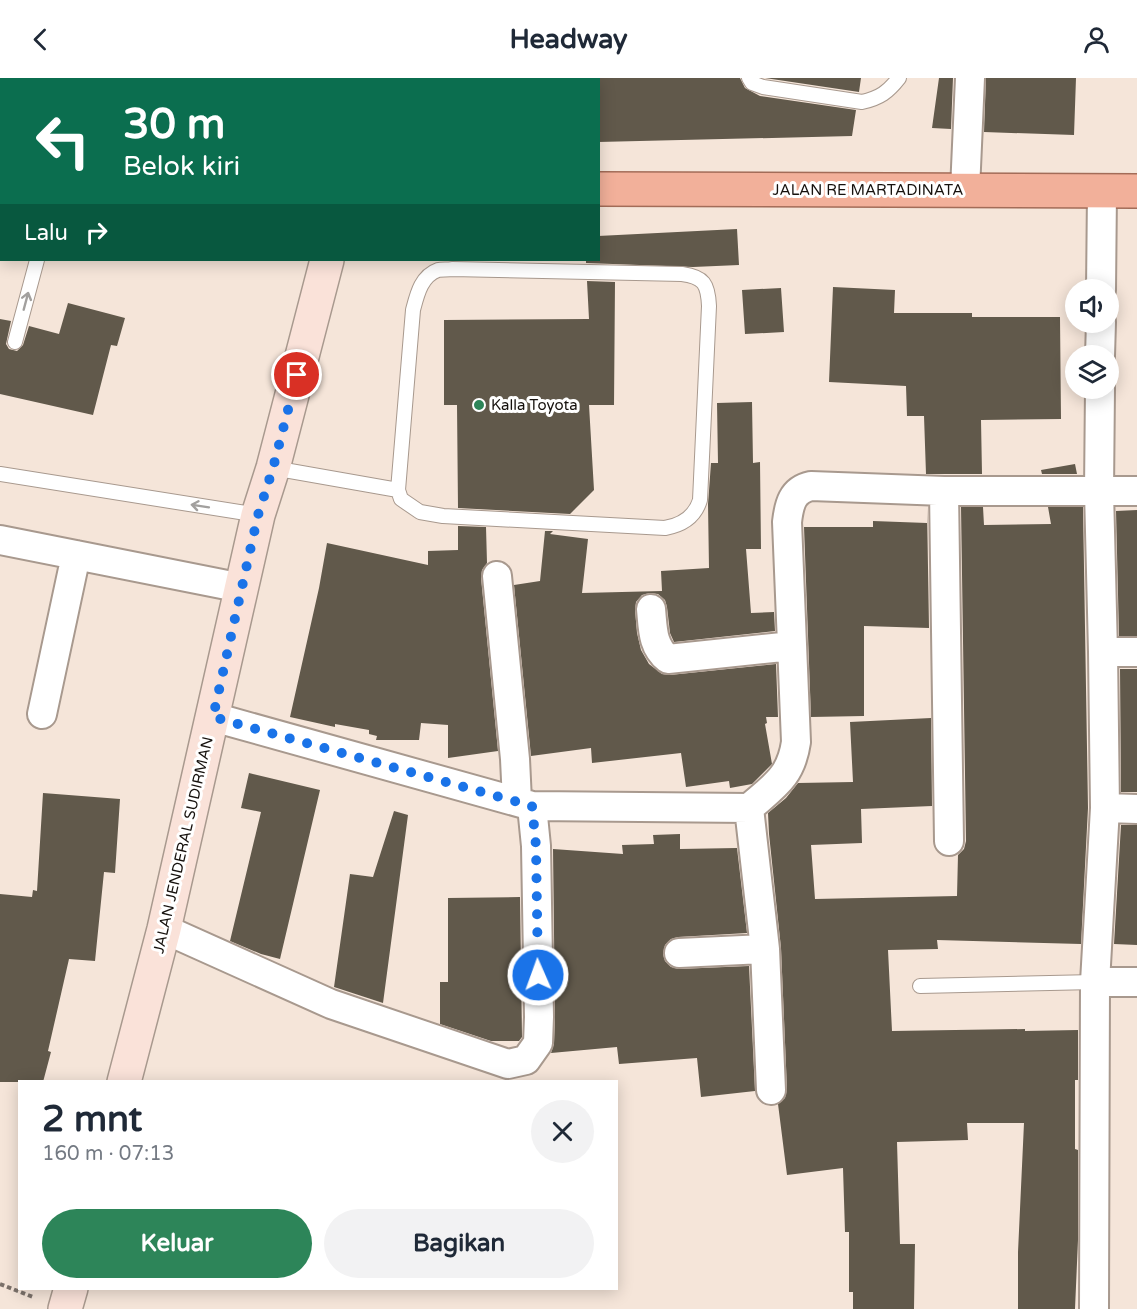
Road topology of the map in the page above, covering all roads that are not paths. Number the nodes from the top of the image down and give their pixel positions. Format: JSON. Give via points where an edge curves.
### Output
{"nodes":[{"id":1,"x":749,"y":78,"type":"edge"},
{"id":2,"x":899,"y":78,"type":"edge"},
{"id":3,"x":970,"y":78,"type":"edge"},
{"id":4,"x":600,"y":189,"type":"edge"},
{"id":5,"x":965,"y":190,"type":"junction"},
{"id":6,"x":1137,"y":191,"type":"edge"},
{"id":7,"x":1102,"y":192,"type":"junction"},
{"id":8,"x":37,"y":261,"type":"edge"},
{"id":9,"x":327,"y":261,"type":"edge"},
{"id":10,"x":1101,"y":279,"type":"edge"},
{"id":11,"x":15,"y":342,"type":"dead end"},
{"id":12,"x":1100,"y":399,"type":"edge"},
{"id":13,"x":273,"y":468,"type":"junction"},
{"id":14,"x":0,"y":474,"type":"edge"},
{"id":15,"x":398,"y":490,"type":"junction"},
{"id":16,"x":944,"y":491,"type":"junction"},
{"id":17,"x":1099,"y":491,"type":"junction"},
{"id":18,"x":1137,"y":491,"type":"edge"},
{"id":19,"x":258,"y":515,"type":"junction"},
{"id":20,"x":0,"y":540,"type":"edge"},
{"id":21,"x":76,"y":555,"type":"junction"},
{"id":22,"x":497,"y":576,"type":"dead end"},
{"id":23,"x":242,"y":588,"type":"junction"},
{"id":24,"x":651,"y":609,"type":"dead end"},
{"id":25,"x":792,"y":646,"type":"junction"},
{"id":26,"x":1103,"y":652,"type":"junction"},
{"id":27,"x":1137,"y":652,"type":"edge"},
{"id":28,"x":42,"y":714,"type":"dead end"},
{"id":29,"x":213,"y":717,"type":"junction"},
{"id":30,"x":525,"y":803,"type":"junction"},
{"id":31,"x":749,"y":808,"type":"junction"},
{"id":32,"x":1105,"y":808,"type":"junction"},
{"id":33,"x":1137,"y":809,"type":"edge"},
{"id":34,"x":949,"y":841,"type":"dead end"},
{"id":35,"x":164,"y":929,"type":"junction"},
{"id":36,"x":765,"y":949,"type":"junction"},
{"id":37,"x":679,"y":953,"type":"dead end"},
{"id":38,"x":1095,"y":982,"type":"junction"},
{"id":39,"x":1137,"y":982,"type":"edge"},
{"id":40,"x":920,"y":986,"type":"dead end"},
{"id":41,"x":125,"y":1080,"type":"edge"},
{"id":42,"x":771,"y":1090,"type":"dead end"},
{"id":43,"x":70,"y":1290,"type":"edge"},
{"id":44,"x":65,"y":1309,"type":"edge"},
{"id":45,"x":1094,"y":1309,"type":"edge"}],
"edges":[{"from":1,"to":2,"type":"lane","via":[[763,87],[862,102],[883,95]]},
{"from":3,"to":5,"type":"street"},
{"from":4,"to":5,"type":"highway","name":"JALAN RE MARTADINATA"},
{"from":5,"to":7,"type":"highway","name":"JALAN RE MARTADINATA"},
{"from":6,"to":7,"type":"highway","name":"JALAN RE MARTADINATA"},
{"from":7,"to":10,"type":"street"},
{"from":11,"to":8,"type":"lane","one_way":true},
{"from":9,"to":13,"type":"main road","name":"JALAN JENDERAL SUDIRMAN"},
{"from":12,"to":17,"type":"street"},
{"from":13,"to":15,"type":"lane"},
{"from":13,"to":19,"type":"main road","name":"JALAN JENDERAL SUDIRMAN"},
{"from":19,"to":14,"type":"lane","one_way":true},
{"from":15,"to":15,"type":"lane","via":[[413,310],[418,291],[437,270],[682,274],[703,281],[709,306],[700,500],[698,509],[683,523],[665,528],[443,516],[420,512],[401,499]]},
{"from":16,"to":17,"type":"street"},
{"from":16,"to":25,"type":"street","via":[[811,486],[795,495],[789,505],[788,522]]},
{"from":16,"to":34,"type":"street"},
{"from":17,"to":18,"type":"street"},
{"from":17,"to":26,"type":"street"},
{"from":19,"to":23,"type":"main road","name":"JALAN JENDERAL SUDIRMAN"},
{"from":20,"to":21,"type":"street"},
{"from":21,"to":23,"type":"street"},
{"from":21,"to":28,"type":"street"},
{"from":22,"to":30,"type":"street","via":[[515,759]]},
{"from":23,"to":29,"type":"main road","name":"JALAN JENDERAL SUDIRMAN"},
{"from":24,"to":25,"type":"street","via":[[654,641],[668,659]]},
{"from":25,"to":31,"type":"street","via":[[794,753],[788,772]]},
{"from":26,"to":27,"type":"street"},
{"from":26,"to":32,"type":"street"},
{"from":29,"to":30,"type":"street"},
{"from":29,"to":35,"type":"main road","name":"JALAN JENDERAL SUDIRMAN"},
{"from":30,"to":31,"type":"street"},
{"from":30,"to":35,"type":"street","via":[[536,846],[539,1017],[538,1043],[526,1060],[508,1065],[332,1004]]},
{"from":31,"to":36,"type":"street"},
{"from":32,"to":33,"type":"street"},
{"from":32,"to":38,"type":"street"},
{"from":35,"to":41,"type":"main road","name":"JALAN JENDERAL SUDIRMAN"},
{"from":36,"to":37,"type":"street"},
{"from":36,"to":42,"type":"street"},
{"from":38,"to":39,"type":"street"},
{"from":38,"to":40,"type":"lane"},
{"from":38,"to":45,"type":"street"},
{"from":43,"to":44,"type":"main road"}]}
